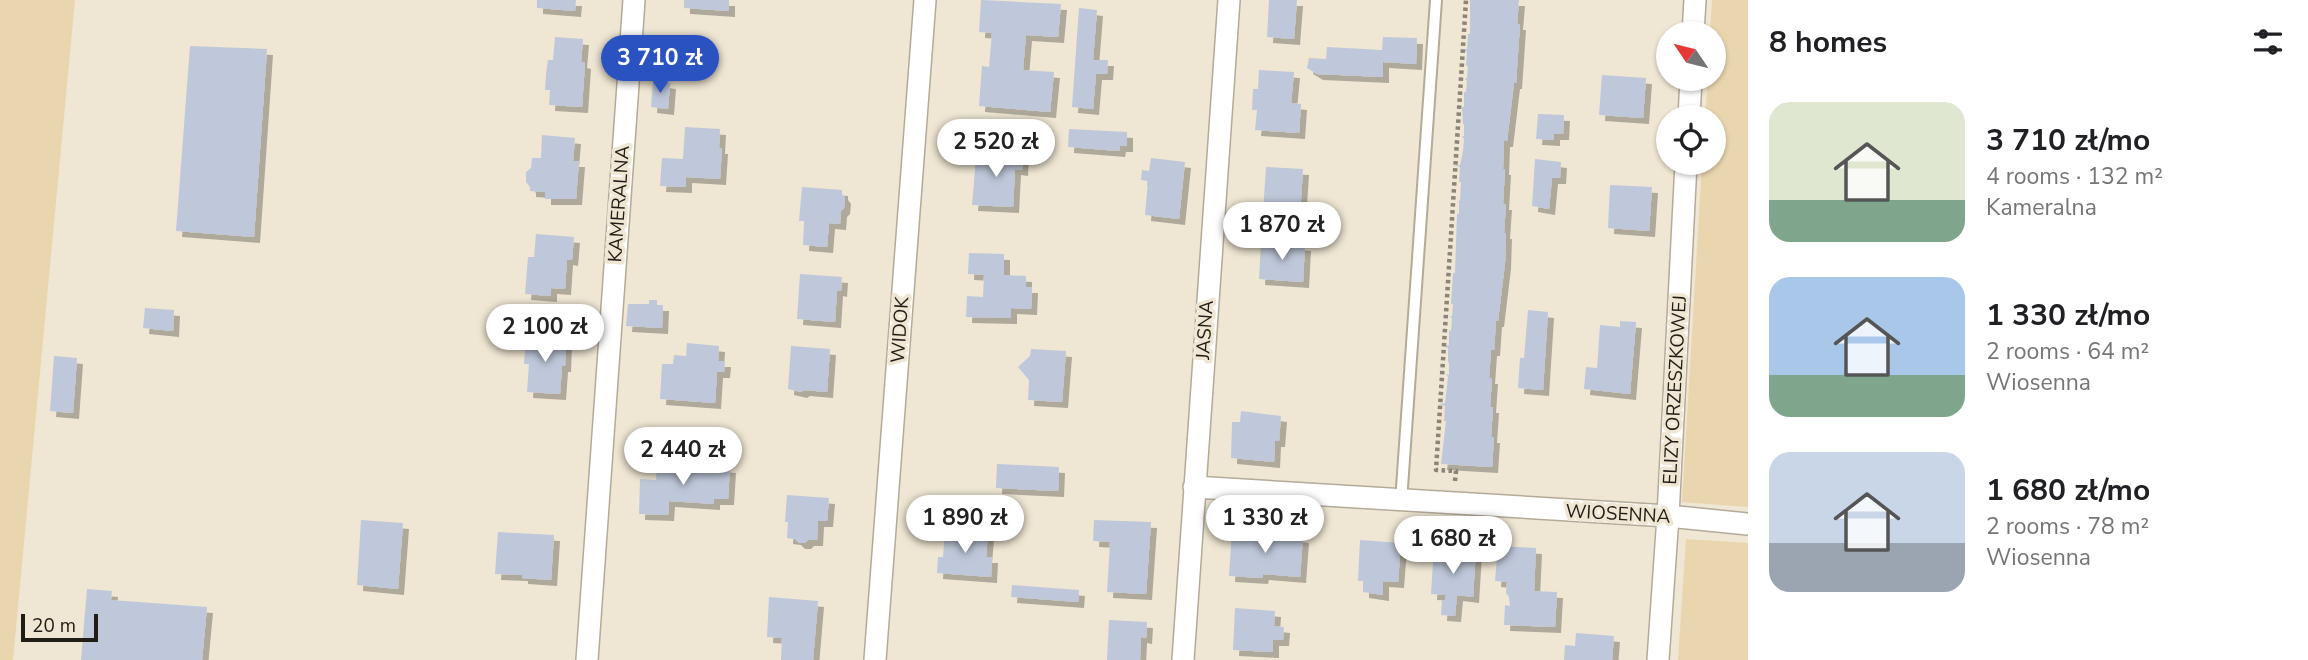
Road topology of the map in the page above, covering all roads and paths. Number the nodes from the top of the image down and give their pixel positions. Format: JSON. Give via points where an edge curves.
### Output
{"nodes":[{"id":1,"x":634,"y":0,"type":"edge"},
{"id":2,"x":925,"y":0,"type":"edge"},
{"id":3,"x":1229,"y":0,"type":"edge"},
{"id":4,"x":1436,"y":0,"type":"edge"},
{"id":5,"x":1466,"y":0,"type":"edge"},
{"id":6,"x":1695,"y":0,"type":"edge"},
{"id":7,"x":1694,"y":21,"type":"edge"},
{"id":8,"x":1685,"y":175,"type":"edge"},
{"id":9,"x":1194,"y":487,"type":"junction"},
{"id":10,"x":1454,"y":493,"type":"dead end"},
{"id":11,"x":1401,"y":502,"type":"junction"},
{"id":12,"x":1668,"y":516,"type":"junction"},
{"id":13,"x":1748,"y":524,"type":"edge"},
{"id":14,"x":587,"y":660,"type":"edge"},
{"id":15,"x":875,"y":660,"type":"edge"},
{"id":16,"x":1183,"y":660,"type":"edge"},
{"id":17,"x":1658,"y":660,"type":"edge"}],
"edges":[{"from":1,"to":14,"type":"street","name":"KAMERALNA"},
{"from":2,"to":15,"type":"street","name":"WIDOK"},
{"from":3,"to":9,"type":"street","name":"JASNA"},
{"from":4,"to":11,"type":"lane"},
{"from":5,"to":10,"type":"path","via":[[1436,470],[1456,471]]},
{"from":6,"to":7,"type":"street"},
{"from":8,"to":12,"type":"street","name":"ELIZY ORZESZKOWEJ"},
{"from":9,"to":11,"type":"street","name":"WIOSENNA"},
{"from":9,"to":16,"type":"street","name":"JASNA"},
{"from":11,"to":12,"type":"street","name":"WIOSENNA"},
{"from":12,"to":13,"type":"street","name":"WIOSENNA"},
{"from":12,"to":17,"type":"street","name":"ELIZY ORZESZKOWEJ"}]}
